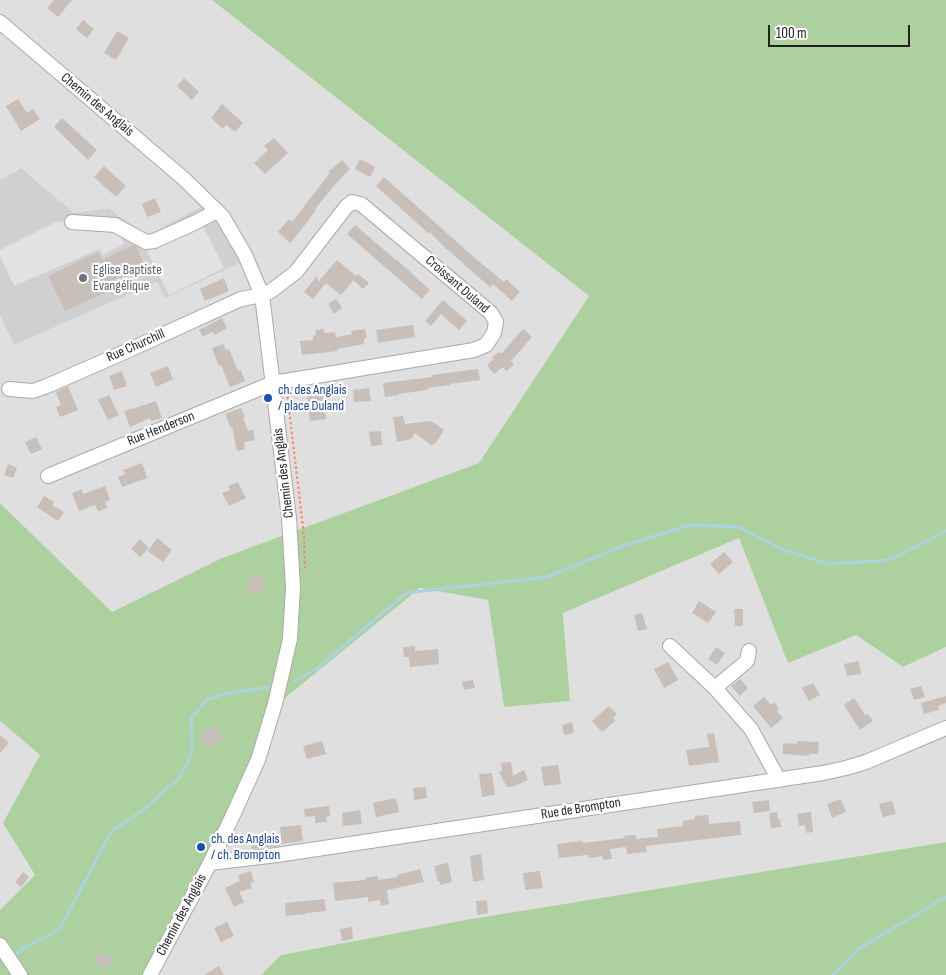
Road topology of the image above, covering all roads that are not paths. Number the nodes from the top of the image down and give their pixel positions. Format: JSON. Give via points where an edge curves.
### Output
{"nodes":[{"id":1,"x":0,"y":22,"type":"edge"},
{"id":2,"x":217,"y":211,"type":"junction"},
{"id":3,"x":72,"y":222,"type":"dead end"},
{"id":4,"x":262,"y":295,"type":"junction"},
{"id":5,"x":273,"y":383,"type":"junction"},
{"id":6,"x":9,"y":389,"type":"dead end"},
{"id":7,"x":48,"y":476,"type":"dead end"},
{"id":8,"x":670,"y":646,"type":"dead end"},
{"id":9,"x":749,"y":651,"type":"dead end"},
{"id":10,"x":715,"y":688,"type":"junction"},
{"id":11,"x":946,"y":728,"type":"edge"},
{"id":12,"x":779,"y":780,"type":"junction"},
{"id":13,"x":210,"y":862,"type":"junction"},
{"id":14,"x":0,"y":945,"type":"edge"},
{"id":15,"x":20,"y":975,"type":"edge"},
{"id":16,"x":150,"y":975,"type":"edge"}],
"edges":[{"from":1,"to":2,"type":"street","name":"Chemin des Anglais","via":[[183,178]]},
{"from":2,"to":3,"type":"street","via":[[146,242],[115,225]]},
{"from":2,"to":4,"type":"street","name":"Chemin des Anglais","via":[[245,255]]},
{"from":4,"to":5,"type":"street","name":"Chemin des Anglais"},
{"from":4,"to":5,"type":"street","name":"Croissant Duland","via":[[296,272],[352,202],[361,204],[491,314],[496,322],[494,333],[486,345],[474,350]]},
{"from":4,"to":6,"type":"street","name":"Rue Churchill","via":[[241,299],[47,386],[32,391]]},
{"from":5,"to":7,"type":"street","name":"Rue Henderson"},
{"from":5,"to":13,"type":"street","name":"Chemin des Anglais","via":[[290,518],[294,587],[290,639],[258,760]]},
{"from":8,"to":10,"type":"street"},
{"from":9,"to":10,"type":"street","via":[[747,661]]},
{"from":10,"to":12,"type":"street","via":[[750,730]]},
{"from":11,"to":12,"type":"street","name":"Rue de Brompton","via":[[866,762]]},
{"from":12,"to":13,"type":"street","name":"Rue de Brompton","via":[[277,855]]},
{"from":13,"to":16,"type":"street","name":"Chemin des Anglais"},
{"from":14,"to":15,"type":"street"}]}
